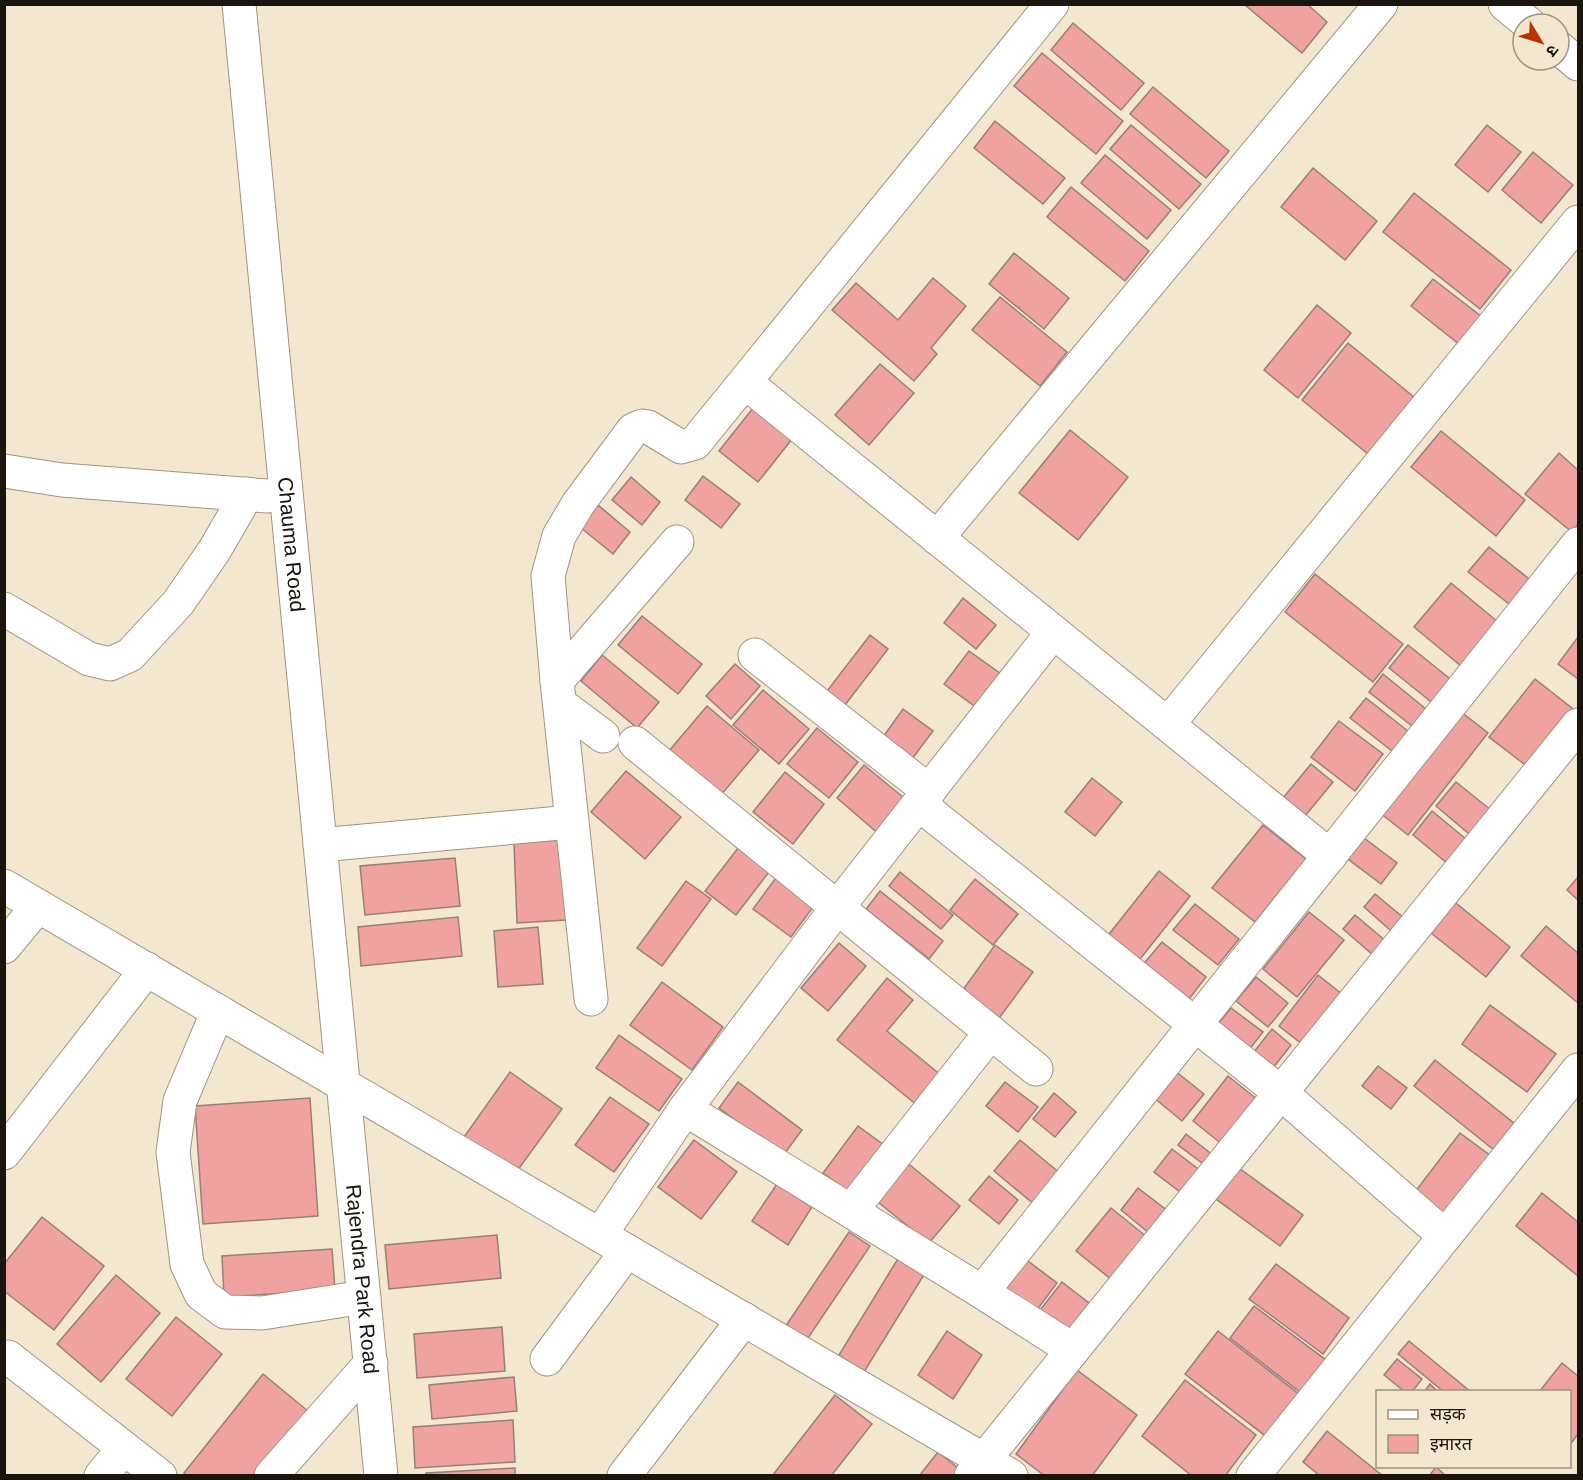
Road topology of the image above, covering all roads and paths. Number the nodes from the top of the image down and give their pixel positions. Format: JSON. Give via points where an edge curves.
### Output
{"nodes":[{"id":1,"x":239,"y":4,"type":"edge"},
{"id":2,"x":1052,"y":4,"type":"edge"},
{"id":3,"x":1381,"y":4,"type":"edge"},
{"id":4,"x":1578,"y":222,"type":"edge"},
{"id":5,"x":745,"y":382,"type":"junction"},
{"id":6,"x":6,"y":475,"type":"edge"},
{"id":7,"x":247,"y":494,"type":"junction"},
{"id":8,"x":286,"y":498,"type":"junction"},
{"id":9,"x":937,"y":538,"type":"junction"},
{"id":10,"x":677,"y":542,"type":"dead end"},
{"id":11,"x":1578,"y":544,"type":"edge"},
{"id":12,"x":4,"y":609,"type":"edge"},
{"id":13,"x":1053,"y":632,"type":"junction"},
{"id":14,"x":755,"y":655,"type":"dead end"},
{"id":15,"x":558,"y":693,"type":"junction"},
{"id":16,"x":1168,"y":724,"type":"junction"},
{"id":17,"x":1578,"y":725,"type":"edge"},
{"id":18,"x":603,"y":736,"type":"dead end"},
{"id":19,"x":636,"y":743,"type":"dead end"},
{"id":20,"x":924,"y":797,"type":"junction"},
{"id":21,"x":571,"y":822,"type":"junction"},
{"id":22,"x":320,"y":845,"type":"junction"},
{"id":23,"x":1330,"y":856,"type":"junction"},
{"id":24,"x":4,"y":886,"type":"edge"},
{"id":25,"x":38,"y":906,"type":"junction"},
{"id":26,"x":837,"y":908,"type":"junction"},
{"id":27,"x":4,"y":947,"type":"edge"},
{"id":28,"x":147,"y":969,"type":"junction"},
{"id":29,"x":591,"y":999,"type":"dead end"},
{"id":30,"x":218,"y":1011,"type":"junction"},
{"id":31,"x":1195,"y":1025,"type":"junction"},
{"id":32,"x":991,"y":1032,"type":"junction"},
{"id":33,"x":1036,"y":1069,"type":"dead end"},
{"id":34,"x":1578,"y":1070,"type":"edge"},
{"id":35,"x":344,"y":1083,"type":"junction"},
{"id":36,"x":1281,"y":1093,"type":"junction"},
{"id":37,"x":685,"y":1109,"type":"junction"},
{"id":38,"x":4,"y":1153,"type":"edge"},
{"id":39,"x":851,"y":1211,"type":"junction"},
{"id":40,"x":1445,"y":1236,"type":"junction"},
{"id":41,"x":613,"y":1243,"type":"junction"},
{"id":42,"x":982,"y":1292,"type":"junction"},
{"id":43,"x":364,"y":1297,"type":"junction"},
{"id":44,"x":744,"y":1319,"type":"junction"},
{"id":45,"x":1073,"y":1350,"type":"junction"},
{"id":46,"x":8,"y":1357,"type":"dead end"},
{"id":47,"x":547,"y":1359,"type":"dead end"},
{"id":48,"x":371,"y":1363,"type":"junction"},
{"id":49,"x":124,"y":1448,"type":"junction"},
{"id":50,"x":989,"y":1470,"type":"edge"},
{"id":51,"x":101,"y":1476,"type":"edge"},
{"id":52,"x":160,"y":1476,"type":"edge"},
{"id":53,"x":271,"y":1476,"type":"edge"},
{"id":54,"x":381,"y":1476,"type":"edge"},
{"id":55,"x":624,"y":1476,"type":"edge"},
{"id":56,"x":1253,"y":1476,"type":"edge"}],
"edges":[{"from":1,"to":8,"type":"street","name":"Chauma Road"},
{"from":2,"to":5,"type":"street"},
{"from":3,"to":9,"type":"street"},
{"from":4,"to":16,"type":"street"},
{"from":5,"to":9,"type":"street"},
{"from":5,"to":15,"type":"street","via":[[695,443],[688,446],[676,445],[648,427],[633,430],[578,504],[559,536],[548,576]]},
{"from":6,"to":7,"type":"street"},
{"from":7,"to":8,"type":"street"},
{"from":7,"to":12,"type":"street","via":[[178,603],[130,655],[110,664],[89,659]]},
{"from":8,"to":22,"type":"street","name":"Chauma Road"},
{"from":9,"to":13,"type":"street"},
{"from":10,"to":15,"type":"street"},
{"from":11,"to":23,"type":"street"},
{"from":13,"to":16,"type":"street"},
{"from":13,"to":20,"type":"street"},
{"from":14,"to":20,"type":"street"},
{"from":15,"to":18,"type":"street"},
{"from":15,"to":21,"type":"street"},
{"from":16,"to":23,"type":"street"},
{"from":17,"to":36,"type":"street"},
{"from":19,"to":26,"type":"street"},
{"from":20,"to":26,"type":"street"},
{"from":20,"to":31,"type":"street"},
{"from":21,"to":22,"type":"street"},
{"from":21,"to":29,"type":"street"},
{"from":22,"to":35,"type":"street","name":"Chauma Road"},
{"from":23,"to":31,"type":"street"},
{"from":24,"to":25,"type":"street"},
{"from":25,"to":27,"type":"street"},
{"from":25,"to":28,"type":"street"},
{"from":26,"to":32,"type":"street"},
{"from":26,"to":37,"type":"street"},
{"from":28,"to":30,"type":"street"},
{"from":28,"to":38,"type":"street"},
{"from":30,"to":35,"type":"street"},
{"from":30,"to":43,"type":"street","via":[[180,1101],[173,1152],[187,1264],[201,1294],[225,1312],[262,1313]]},
{"from":31,"to":36,"type":"street"},
{"from":31,"to":42,"type":"street"},
{"from":32,"to":33,"type":"street"},
{"from":32,"to":39,"type":"street"},
{"from":34,"to":40,"type":"street"},
{"from":35,"to":41,"type":"street"},
{"from":35,"to":43,"type":"street","name":"Rajendra Park Road"},
{"from":36,"to":40,"type":"street"},
{"from":36,"to":45,"type":"street"},
{"from":37,"to":39,"type":"street"},
{"from":37,"to":41,"type":"street"},
{"from":39,"to":42,"type":"street"},
{"from":40,"to":56,"type":"street"},
{"from":41,"to":44,"type":"street"},
{"from":41,"to":47,"type":"street"},
{"from":42,"to":45,"type":"street"},
{"from":43,"to":48,"type":"street","name":"Rajendra Park Road"},
{"from":44,"to":50,"type":"street"},
{"from":44,"to":55,"type":"street"},
{"from":45,"to":50,"type":"street"},
{"from":46,"to":49,"type":"street"},
{"from":48,"to":53,"type":"street"},
{"from":48,"to":54,"type":"street","name":"Rajendra Park Road"},
{"from":49,"to":51,"type":"street"},
{"from":49,"to":52,"type":"street"}]}
